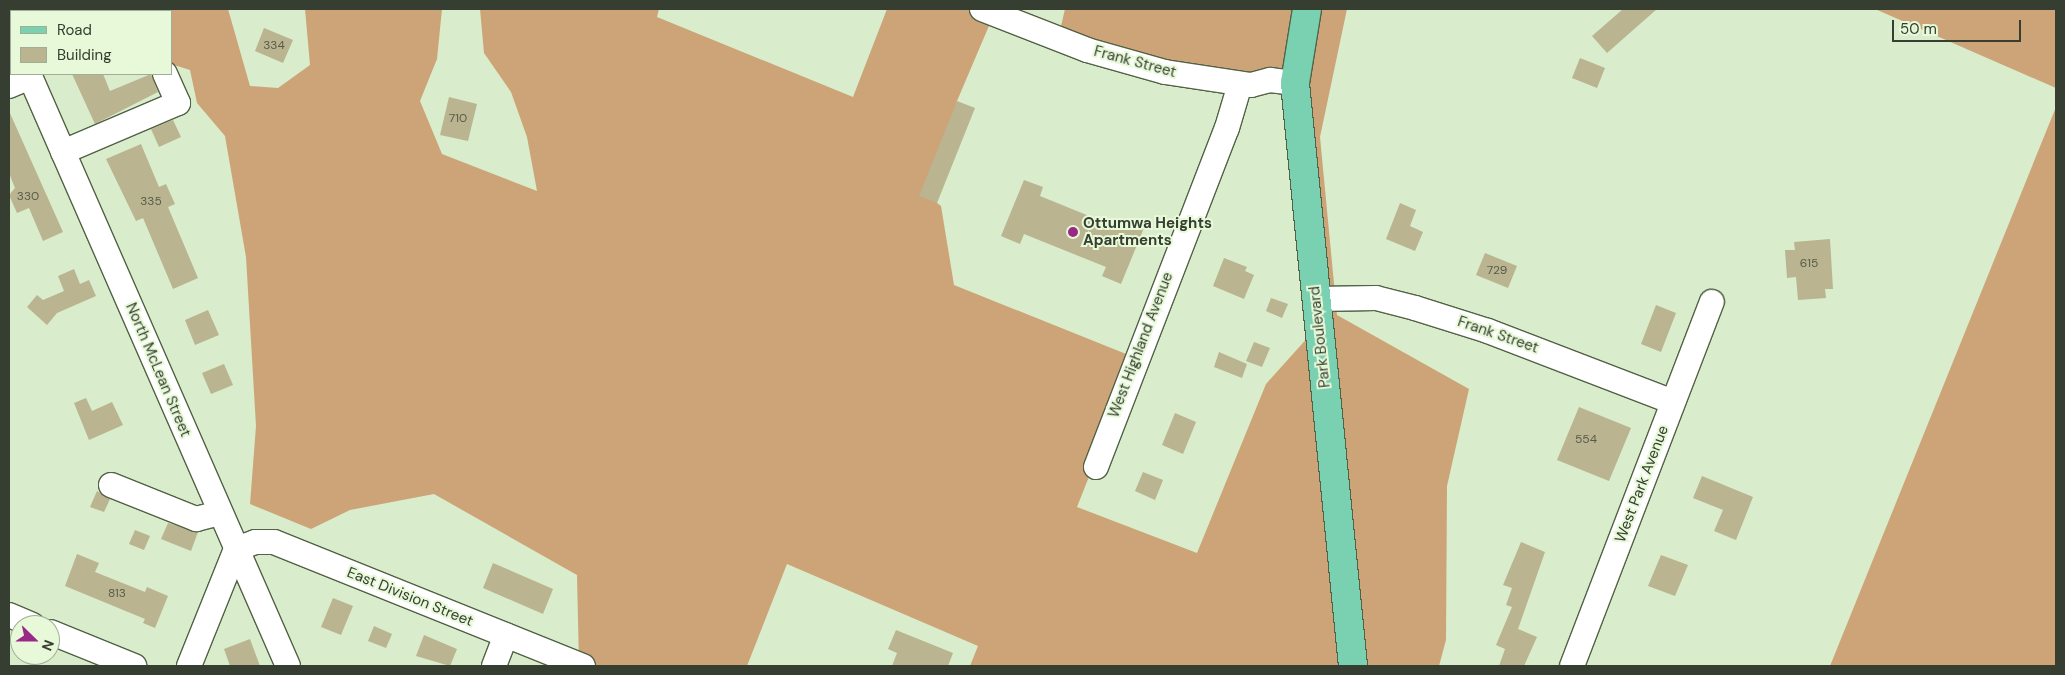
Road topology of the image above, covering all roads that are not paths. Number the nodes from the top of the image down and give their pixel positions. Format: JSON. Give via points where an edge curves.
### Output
{"nodes":[{"id":1,"x":982,"y":9,"type":"edge"},
{"id":2,"x":1307,"y":9,"type":"edge"},
{"id":3,"x":165,"y":75,"type":"edge"},
{"id":4,"x":22,"y":79,"type":"edge"},
{"id":5,"x":1295,"y":83,"type":"junction"},
{"id":6,"x":1240,"y":84,"type":"junction"},
{"id":7,"x":63,"y":152,"type":"junction"},
{"id":8,"x":1317,"y":299,"type":"junction"},
{"id":9,"x":1712,"y":302,"type":"dead end"},
{"id":10,"x":1673,"y":402,"type":"junction"},
{"id":11,"x":1096,"y":467,"type":"dead end"},
{"id":12,"x":111,"y":485,"type":"dead end"},
{"id":13,"x":220,"y":513,"type":"junction"},
{"id":14,"x":236,"y":549,"type":"junction"},
{"id":15,"x":60,"y":636,"type":"edge"},
{"id":16,"x":506,"y":636,"type":"junction"},
{"id":17,"x":134,"y":666,"type":"edge"},
{"id":18,"x":189,"y":666,"type":"edge"},
{"id":19,"x":288,"y":666,"type":"edge"},
{"id":20,"x":494,"y":666,"type":"edge"},
{"id":21,"x":583,"y":666,"type":"edge"},
{"id":22,"x":1353,"y":666,"type":"edge"},
{"id":23,"x":1572,"y":666,"type":"edge"}],
"edges":[{"from":1,"to":6,"type":"street","name":"Frank Street","via":[[1087,50],[1165,72]]},
{"from":2,"to":5,"type":"main road","name":"Park Boulevard"},
{"from":3,"to":7,"type":"street","via":[[178,103]]},
{"from":4,"to":7,"type":"street","name":"North McLean Street"},
{"from":5,"to":6,"type":"street","name":"Frank Street","via":[[1270,80]]},
{"from":5,"to":8,"type":"main road","name":"Park Boulevard"},
{"from":6,"to":11,"type":"street","name":"West Highland Avenue","via":[[1227,128]]},
{"from":7,"to":13,"type":"street","name":"North McLean Street"},
{"from":8,"to":10,"type":"street","name":"Frank Street","via":[[1376,298],[1415,308],[1488,330]]},
{"from":8,"to":22,"type":"main road","name":"Park Boulevard"},
{"from":9,"to":10,"type":"street","name":"West Park Avenue"},
{"from":10,"to":23,"type":"street","name":"West Park Avenue"},
{"from":12,"to":13,"type":"street","via":[[196,519]]},
{"from":13,"to":14,"type":"street","name":"North McLean Street"},
{"from":14,"to":16,"type":"street","name":"East Division Street","via":[[255,542],[274,542]]},
{"from":14,"to":18,"type":"street"},
{"from":14,"to":19,"type":"street","name":"North McLean Street"},
{"from":15,"to":17,"type":"street"},
{"from":16,"to":20,"type":"street"},
{"from":16,"to":21,"type":"street","name":"East Division Street"}]}
